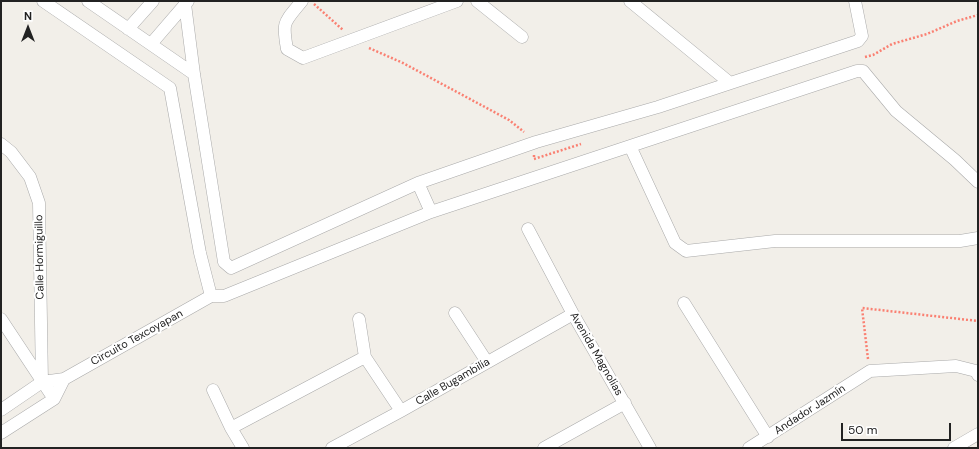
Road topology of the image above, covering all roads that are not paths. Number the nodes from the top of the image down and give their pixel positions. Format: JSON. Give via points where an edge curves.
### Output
{"nodes":[{"id":1,"x":43,"y":1,"type":"edge"},
{"id":2,"x":88,"y":1,"type":"edge"},
{"id":3,"x":153,"y":1,"type":"edge"},
{"id":4,"x":302,"y":1,"type":"edge"},
{"id":5,"x":457,"y":1,"type":"edge"},
{"id":6,"x":477,"y":1,"type":"edge"},
{"id":7,"x":630,"y":1,"type":"edge"},
{"id":8,"x":855,"y":1,"type":"edge"},
{"id":9,"x":186,"y":2,"type":"edge"},
{"id":10,"x":128,"y":29,"type":"junction"},
{"id":11,"x":522,"y":37,"type":"dead end"},
{"id":12,"x":151,"y":44,"type":"junction"},
{"id":13,"x":194,"y":74,"type":"junction"},
{"id":14,"x":730,"y":83,"type":"junction"},
{"id":15,"x":1,"y":144,"type":"edge"},
{"id":16,"x":630,"y":146,"type":"junction"},
{"id":17,"x":978,"y":182,"type":"edge"},
{"id":18,"x":418,"y":183,"type":"junction"},
{"id":19,"x":431,"y":212,"type":"junction"},
{"id":20,"x":528,"y":229,"type":"dead end"},
{"id":21,"x":978,"y":238,"type":"edge"},
{"id":22,"x":211,"y":296,"type":"junction"},
{"id":23,"x":684,"y":303,"type":"dead end"},
{"id":24,"x":455,"y":313,"type":"dead end"},
{"id":25,"x":573,"y":314,"type":"junction"},
{"id":26,"x":359,"y":319,"type":"dead end"},
{"id":27,"x":1,"y":320,"type":"edge"},
{"id":28,"x":365,"y":357,"type":"junction"},
{"id":29,"x":487,"y":362,"type":"junction"},
{"id":30,"x":978,"y":376,"type":"edge"},
{"id":31,"x":64,"y":379,"type":"junction"},
{"id":32,"x":42,"y":382,"type":"junction"},
{"id":33,"x":213,"y":390,"type":"dead end"},
{"id":34,"x":54,"y":399,"type":"junction"},
{"id":35,"x":625,"y":404,"type":"junction"},
{"id":36,"x":1,"y":410,"type":"edge"},
{"id":37,"x":401,"y":411,"type":"junction"},
{"id":38,"x":231,"y":428,"type":"junction"},
{"id":39,"x":1,"y":433,"type":"edge"},
{"id":40,"x":978,"y":434,"type":"edge"},
{"id":41,"x":768,"y":437,"type":"junction"},
{"id":42,"x":243,"y":448,"type":"edge"},
{"id":43,"x":332,"y":448,"type":"edge"},
{"id":44,"x":544,"y":448,"type":"edge"},
{"id":45,"x":650,"y":448,"type":"edge"},
{"id":46,"x":749,"y":448,"type":"edge"},
{"id":47,"x":954,"y":448,"type":"edge"}],
"edges":[{"from":1,"to":22,"type":"street","via":[[170,88],[200,253]]},
{"from":2,"to":10,"type":"street"},
{"from":3,"to":10,"type":"street"},
{"from":4,"to":5,"type":"street","via":[[286,20],[284,30],[287,49],[303,58]]},
{"from":6,"to":11,"type":"street"},
{"from":7,"to":14,"type":"street"},
{"from":8,"to":14,"type":"street","via":[[862,36],[858,41]]},
{"from":9,"to":12,"type":"street"},
{"from":9,"to":13,"type":"street"},
{"from":10,"to":12,"type":"street"},
{"from":12,"to":13,"type":"street"},
{"from":13,"to":18,"type":"street","via":[[224,262],[231,268]]},
{"from":14,"to":18,"type":"street","via":[[658,107],[536,142]]},
{"from":15,"to":32,"type":"street","name":"Calle Hormiguillo","via":[[11,152],[30,177],[39,203]]},
{"from":16,"to":17,"type":"street","via":[[863,71],[896,111]]},
{"from":16,"to":19,"type":"street"},
{"from":16,"to":21,"type":"street","via":[[675,243],[686,251],[775,241],[960,241]]},
{"from":18,"to":19,"type":"street"},
{"from":19,"to":22,"type":"street","via":[[224,296]]},
{"from":20,"to":25,"type":"street","name":"Avenida Magnolias"},
{"from":22,"to":31,"type":"street","name":"Circuito Texcoyapan"},
{"from":23,"to":41,"type":"street"},
{"from":24,"to":29,"type":"street"},
{"from":25,"to":29,"type":"street","name":"Calle Bugambilia"},
{"from":25,"to":35,"type":"street","name":"Avenida Magnolias"},
{"from":26,"to":28,"type":"street"},
{"from":27,"to":32,"type":"street"},
{"from":28,"to":37,"type":"street"},
{"from":28,"to":38,"type":"street"},
{"from":29,"to":37,"type":"street","name":"Calle Bugambilia"},
{"from":30,"to":41,"type":"street","name":"Andador Jazmín","via":[[976,371],[956,366],[870,371]]},
{"from":31,"to":32,"type":"street"},
{"from":31,"to":34,"type":"street"},
{"from":32,"to":34,"type":"street"},
{"from":32,"to":36,"type":"street"},
{"from":33,"to":38,"type":"street"},
{"from":34,"to":39,"type":"street"},
{"from":35,"to":44,"type":"street"},
{"from":35,"to":45,"type":"street","name":"Avenida Magnolias"},
{"from":37,"to":43,"type":"street","name":"Calle Bugambilia"},
{"from":38,"to":42,"type":"street"},
{"from":40,"to":47,"type":"street"},
{"from":41,"to":46,"type":"street","name":"Andador Jazmín"}]}
